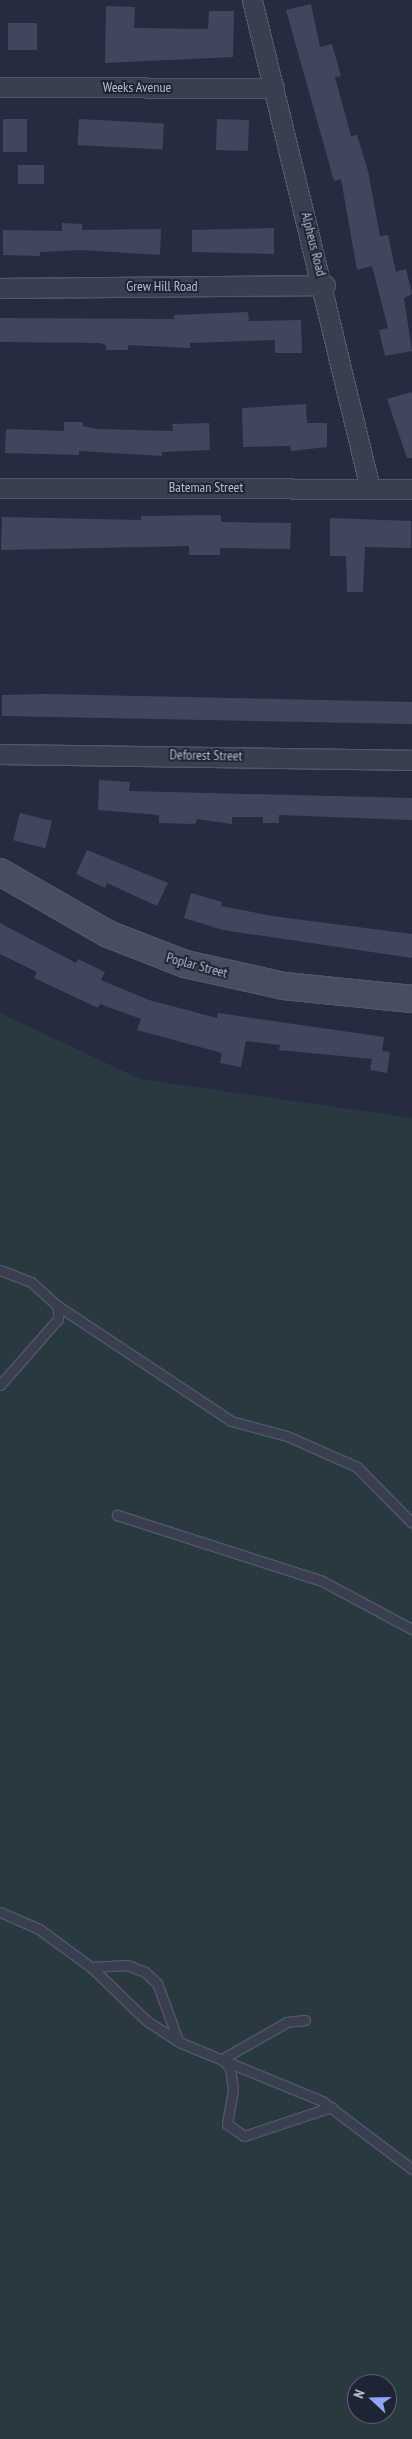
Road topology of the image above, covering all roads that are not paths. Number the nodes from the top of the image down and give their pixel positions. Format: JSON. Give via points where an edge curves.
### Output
{"nodes":[{"id":1,"x":252,"y":0,"type":"edge"},
{"id":2,"x":0,"y":87,"type":"edge"},
{"id":3,"x":274,"y":88,"type":"junction"},
{"id":4,"x":324,"y":285,"type":"junction"},
{"id":5,"x":0,"y":288,"type":"edge"},
{"id":6,"x":0,"y":488,"type":"edge"},
{"id":7,"x":370,"y":488,"type":"junction"},
{"id":8,"x":412,"y":489,"type":"edge"},
{"id":9,"x":0,"y":754,"type":"edge"},
{"id":10,"x":412,"y":760,"type":"edge"},
{"id":11,"x":0,"y":872,"type":"edge"},
{"id":12,"x":412,"y":999,"type":"edge"},
{"id":13,"x":0,"y":1270,"type":"edge"},
{"id":14,"x":58,"y":1306,"type":"junction"},
{"id":15,"x":0,"y":1384,"type":"edge"},
{"id":16,"x":117,"y":1515,"type":"dead end"},
{"id":17,"x":412,"y":1523,"type":"edge"},
{"id":18,"x":412,"y":1629,"type":"edge"},
{"id":19,"x":0,"y":1912,"type":"edge"},
{"id":20,"x":91,"y":1968,"type":"junction"},
{"id":21,"x":306,"y":2020,"type":"dead end"},
{"id":22,"x":179,"y":2042,"type":"junction"},
{"id":23,"x":222,"y":2059,"type":"junction"},
{"id":24,"x":331,"y":2107,"type":"junction"},
{"id":25,"x":412,"y":2169,"type":"edge"}],
"edges":[{"from":1,"to":3,"type":"street","name":"Alpheus Road"},
{"from":2,"to":3,"type":"street","name":"Weeks Avenue"},
{"from":3,"to":4,"type":"street","name":"Alpheus Road"},
{"from":4,"to":5,"type":"street","name":"Grew Hill Road"},
{"from":4,"to":7,"type":"street","name":"Alpheus Road"},
{"from":6,"to":7,"type":"street","name":"Bateman Street"},
{"from":7,"to":8,"type":"street","name":"Bateman Street"},
{"from":9,"to":10,"type":"street","name":"Deforest Street"},
{"from":11,"to":12,"type":"street","name":"Poplar Street","via":[[108,934],[185,964],[284,986]]},
{"from":13,"to":14,"type":"lane","via":[[31,1282]]},
{"from":14,"to":15,"type":"lane","via":[[58,1319]]},
{"from":14,"to":17,"type":"lane","via":[[231,1421],[287,1436],[357,1466]]},
{"from":16,"to":18,"type":"lane","via":[[322,1582]]},
{"from":19,"to":20,"type":"lane","via":[[39,1929]]},
{"from":20,"to":22,"type":"lane","via":[[147,2021]]},
{"from":20,"to":22,"type":"lane","via":[[127,1965],[145,1972],[157,1984]]},
{"from":21,"to":23,"type":"lane","via":[[287,2022]]},
{"from":22,"to":23,"type":"lane"},
{"from":23,"to":24,"type":"lane"},
{"from":23,"to":24,"type":"lane","via":[[230,2068],[233,2090],[227,2124],[244,2136]]},
{"from":24,"to":25,"type":"lane"}]}
